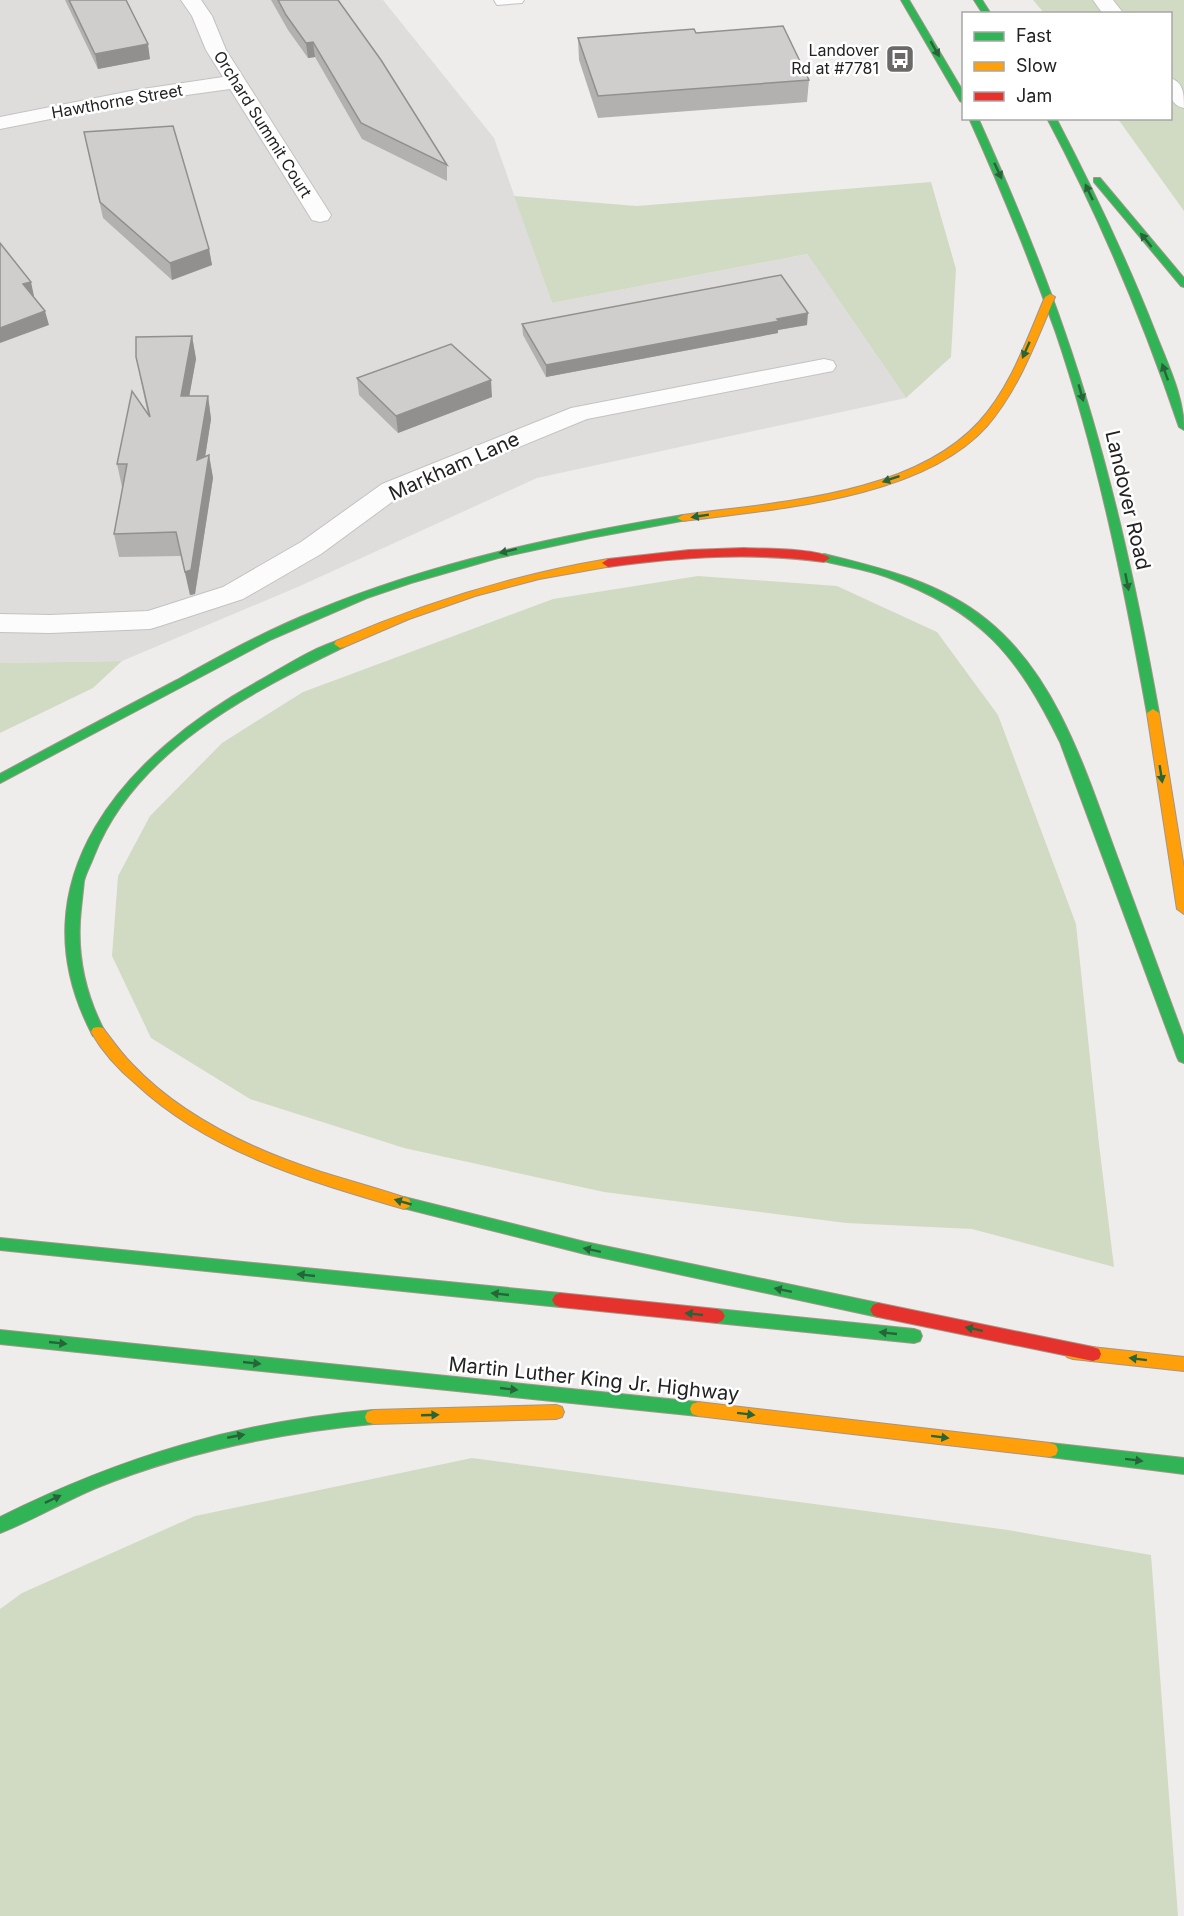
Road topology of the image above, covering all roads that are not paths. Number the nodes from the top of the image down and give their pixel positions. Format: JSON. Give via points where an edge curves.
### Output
{"nodes":[{"id":1,"x":191,"y":0,"type":"edge"},
{"id":2,"x":501,"y":0,"type":"edge"},
{"id":3,"x":517,"y":0,"type":"edge"},
{"id":4,"x":905,"y":0,"type":"edge"},
{"id":5,"x":1103,"y":0,"type":"edge"},
{"id":6,"x":1112,"y":12,"type":"edge"},
{"id":7,"x":235,"y":82,"type":"junction"},
{"id":8,"x":1172,"y":87,"type":"edge"},
{"id":9,"x":962,"y":99,"type":"edge"},
{"id":10,"x":1184,"y":102,"type":"edge"},
{"id":11,"x":974,"y":120,"type":"edge"},
{"id":12,"x":1052,"y":120,"type":"edge"},
{"id":13,"x":0,"y":123,"type":"edge"},
{"id":14,"x":1060,"y":134,"type":"junction"},
{"id":15,"x":320,"y":215,"type":"dead end"},
{"id":16,"x":1184,"y":284,"type":"edge"},
{"id":17,"x":1050,"y":297,"type":"junction"},
{"id":18,"x":824,"y":366,"type":"dead end"},
{"id":19,"x":1184,"y":427,"type":"edge"},
{"id":20,"x":0,"y":623,"type":"edge"},
{"id":21,"x":0,"y":779,"type":"edge"},
{"id":22,"x":1184,"y":909,"type":"edge"},
{"id":23,"x":1184,"y":1057,"type":"edge"},
{"id":24,"x":0,"y":1244,"type":"edge"},
{"id":25,"x":0,"y":1337,"type":"edge"},
{"id":26,"x":926,"y":1337,"type":"dead end"},
{"id":27,"x":950,"y":1339,"type":"dead end"},
{"id":28,"x":1093,"y":1354,"type":"junction"},
{"id":29,"x":1184,"y":1364,"type":"edge"},
{"id":30,"x":688,"y":1408,"type":"junction"},
{"id":31,"x":1184,"y":1466,"type":"edge"},
{"id":32,"x":0,"y":1525,"type":"edge"}],
"edges":[{"from":1,"to":7,"type":"street","name":"Orchard Summit Court"},
{"from":2,"to":3,"type":"lane"},
{"from":4,"to":9,"type":"main road","one_way":true},
{"from":5,"to":6,"type":"street"},
{"from":7,"to":13,"type":"street","name":"Hawthorne Street","via":[[136,96]]},
{"from":7,"to":15,"type":"street","name":"Orchard Summit Court"},
{"from":8,"to":10,"type":"street"},
{"from":11,"to":17,"type":"main road","name":"Landover Road","one_way":true},
{"from":12,"to":14,"type":"main road"},
{"from":16,"to":14,"type":"main road","one_way":true},
{"from":19,"to":14,"type":"main road","one_way":true,"via":[[1116,251]]},
{"from":17,"to":21,"type":"main road","one_way":true,"via":[[996,411],[966,442],[914,471],[826,496],[553,541],[398,584],[273,634]]},
{"from":17,"to":22,"type":"main road","name":"Landover Road","one_way":true,"via":[[1114,513]]},
{"from":18,"to":20,"type":"street","name":"Markham Lane","via":[[580,413],[391,490],[310,548],[233,593],[150,620]]},
{"from":28,"to":23,"type":"main road","one_way":true,"via":[[634,1259],[458,1218],[315,1177],[234,1145],[196,1125],[141,1085],[98,1033],[74,973],[70,916],[75,883],[100,822],[120,795],[170,744],[231,702],[350,639],[442,603],[491,589],[642,559],[731,552],[846,562],[920,584],[951,600],[981,620],[1028,668],[1048,699],[1070,747]]},
{"from":26,"to":24,"type":"main road","one_way":true},
{"from":25,"to":30,"type":"main road","name":"Martin Luther King Jr. Highway","one_way":true},
{"from":27,"to":28,"type":"main road"},
{"from":29,"to":28,"type":"main road","one_way":true},
{"from":30,"to":31,"type":"main road","name":"Martin Luther King Jr. Highway","one_way":true},
{"from":32,"to":30,"type":"main road","one_way":true,"via":[[86,1484],[153,1459],[228,1437],[304,1424],[370,1417]]}]}
